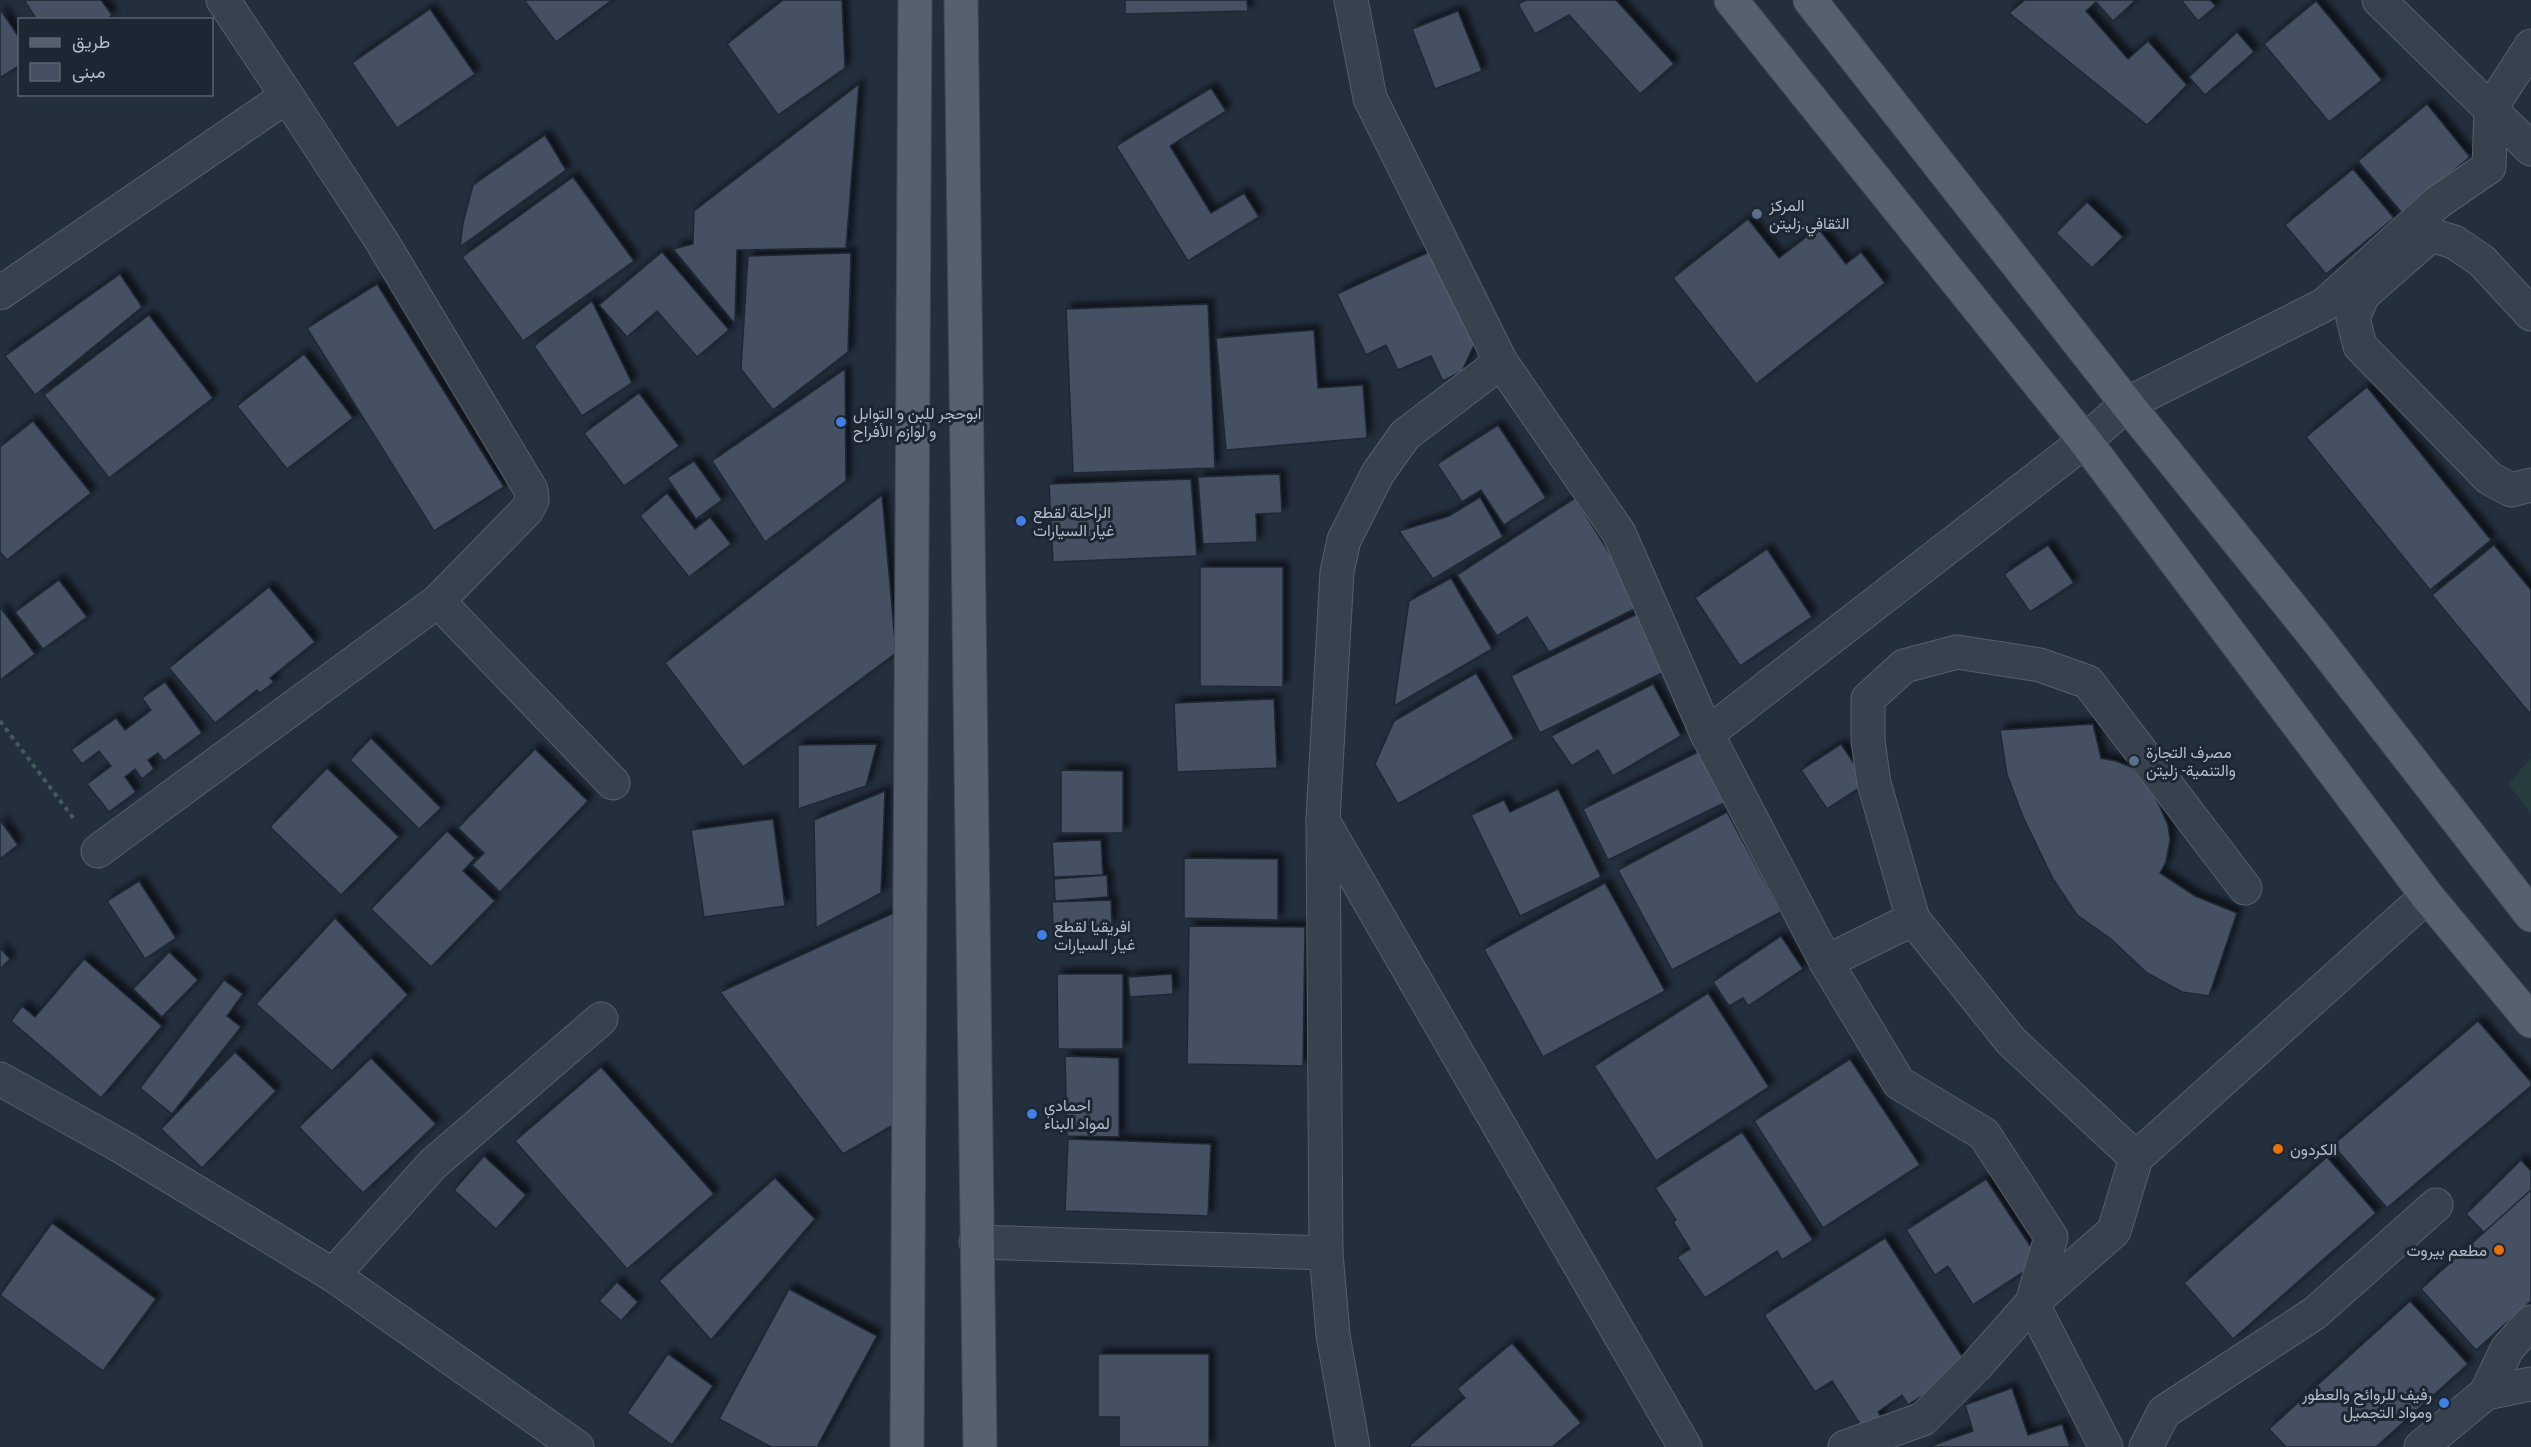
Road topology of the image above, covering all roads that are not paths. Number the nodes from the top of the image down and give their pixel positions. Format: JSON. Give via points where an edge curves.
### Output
{"nodes":[{"id":1,"x":223,"y":0,"type":"edge"},
{"id":2,"x":915,"y":0,"type":"edge"},
{"id":3,"x":961,"y":0,"type":"edge"},
{"id":4,"x":1352,"y":0,"type":"edge"},
{"id":5,"x":1731,"y":0,"type":"edge"},
{"id":6,"x":1810,"y":0,"type":"edge"},
{"id":7,"x":2379,"y":0,"type":"edge"},
{"id":8,"x":2531,"y":46,"type":"edge"},
{"id":9,"x":287,"y":96,"type":"junction"},
{"id":10,"x":2491,"y":108,"type":"junction"},
{"id":11,"x":2531,"y":149,"type":"edge"},
{"id":12,"x":0,"y":293,"type":"edge"},
{"id":13,"x":2531,"y":314,"type":"edge"},
{"id":14,"x":1501,"y":362,"type":"junction"},
{"id":15,"x":2127,"y":404,"type":"junction"},
{"id":16,"x":2085,"y":441,"type":"junction"},
{"id":17,"x":2531,"y":484,"type":"edge"},
{"id":18,"x":438,"y":601,"type":"junction"},
{"id":19,"x":1707,"y":734,"type":"junction"},
{"id":20,"x":613,"y":783,"type":"dead end"},
{"id":21,"x":1323,"y":819,"type":"junction"},
{"id":22,"x":98,"y":851,"type":"road end"},
{"id":23,"x":2245,"y":888,"type":"dead end"},
{"id":24,"x":2427,"y":896,"type":"junction"},
{"id":25,"x":2531,"y":915,"type":"edge"},
{"id":26,"x":1913,"y":919,"type":"junction"},
{"id":27,"x":1827,"y":962,"type":"junction"},
{"id":28,"x":601,"y":1019,"type":"dead end"},
{"id":29,"x":2531,"y":1021,"type":"edge"},
{"id":30,"x":0,"y":1079,"type":"edge"},
{"id":31,"x":2136,"y":1158,"type":"junction"},
{"id":32,"x":2436,"y":1205,"type":"dead end"},
{"id":33,"x":976,"y":1242,"type":"junction"},
{"id":34,"x":1326,"y":1252,"type":"junction"},
{"id":35,"x":333,"y":1275,"type":"junction"},
{"id":36,"x":2032,"y":1303,"type":"junction"},
{"id":37,"x":2531,"y":1322,"type":"edge"},
{"id":38,"x":2507,"y":1349,"type":"junction"},
{"id":39,"x":2531,"y":1379,"type":"edge"},
{"id":40,"x":2531,"y":1384,"type":"edge"},
{"id":41,"x":2486,"y":1394,"type":"junction"},
{"id":42,"x":577,"y":1447,"type":"edge"},
{"id":43,"x":907,"y":1447,"type":"edge"},
{"id":44,"x":980,"y":1447,"type":"edge"},
{"id":45,"x":1353,"y":1447,"type":"edge"},
{"id":46,"x":1685,"y":1447,"type":"edge"},
{"id":47,"x":1845,"y":1447,"type":"edge"},
{"id":48,"x":2106,"y":1447,"type":"edge"},
{"id":49,"x":2146,"y":1447,"type":"edge"},
{"id":50,"x":2421,"y":1447,"type":"edge"}],
"edges":[{"from":1,"to":9,"type":"street"},
{"from":2,"to":43,"type":"main road"},
{"from":3,"to":33,"type":"main road"},
{"from":4,"to":14,"type":"street","via":[[1370,98]]},
{"from":5,"to":16,"type":"main road"},
{"from":6,"to":15,"type":"main road"},
{"from":7,"to":10,"type":"street"},
{"from":8,"to":10,"type":"street"},
{"from":9,"to":12,"type":"street"},
{"from":9,"to":18,"type":"street","via":[[381,240],[531,490],[527,510]]},
{"from":10,"to":11,"type":"street"},
{"from":10,"to":15,"type":"street","via":[[2489,167],[2438,202],[2324,305]]},
{"from":13,"to":17,"type":"street","via":[[2482,261],[2454,242],[2431,235],[2362,295],[2353,318],[2360,346],[2489,478],[2511,490]]},
{"from":14,"to":19,"type":"street","via":[[1619,533]]},
{"from":14,"to":21,"type":"street","via":[[1405,435],[1378,473],[1344,540],[1337,572]]},
{"from":15,"to":16,"type":"street"},
{"from":15,"to":25,"type":"main road"},
{"from":16,"to":19,"type":"street"},
{"from":16,"to":24,"type":"main road"},
{"from":18,"to":20,"type":"street"},
{"from":18,"to":22,"type":"street"},
{"from":19,"to":27,"type":"street"},
{"from":21,"to":34,"type":"street"},
{"from":21,"to":46,"type":"street"},
{"from":23,"to":26,"type":"street","via":[[2088,682],[2040,665],[1957,652],[1904,666],[1868,699],[1874,783]]},
{"from":24,"to":29,"type":"main road"},
{"from":24,"to":31,"type":"street"},
{"from":26,"to":27,"type":"street"},
{"from":26,"to":31,"type":"street","via":[[2011,1041]]},
{"from":27,"to":36,"type":"street","via":[[1899,1083],[1984,1134],[2051,1237]]},
{"from":28,"to":35,"type":"street","via":[[433,1164]]},
{"from":30,"to":35,"type":"street","via":[[117,1144]]},
{"from":31,"to":36,"type":"street","via":[[2114,1231]]},
{"from":32,"to":49,"type":"street","via":[[2315,1313],[2164,1412]]},
{"from":33,"to":34,"type":"street"},
{"from":33,"to":44,"type":"main road"},
{"from":34,"to":45,"type":"street","via":[[1333,1335]]},
{"from":35,"to":42,"type":"street"},
{"from":36,"to":47,"type":"street","via":[[1923,1419]]},
{"from":36,"to":48,"type":"street"},
{"from":37,"to":38,"type":"street"},
{"from":38,"to":39,"type":"street"},
{"from":38,"to":41,"type":"street"},
{"from":40,"to":41,"type":"street"},
{"from":41,"to":50,"type":"street"}]}
